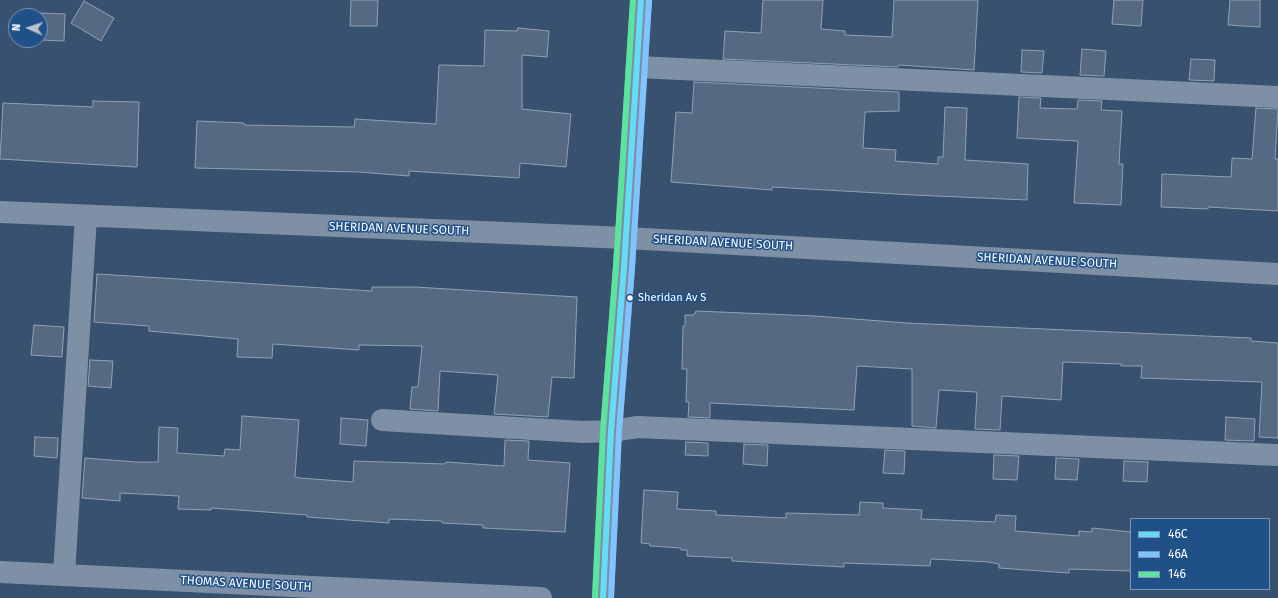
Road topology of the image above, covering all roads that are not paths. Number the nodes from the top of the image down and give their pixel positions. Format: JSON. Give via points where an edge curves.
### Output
{"nodes":[{"id":1,"x":641,"y":0,"type":"edge"},
{"id":2,"x":637,"y":67,"type":"junction"},
{"id":3,"x":1278,"y":97,"type":"edge"},
{"id":4,"x":0,"y":212,"type":"edge"},
{"id":5,"x":86,"y":216,"type":"junction"},
{"id":6,"x":626,"y":238,"type":"junction"},
{"id":7,"x":1278,"y":274,"type":"edge"},
{"id":8,"x":382,"y":420,"type":"dead end"},
{"id":9,"x":611,"y":431,"type":"junction"},
{"id":10,"x":1278,"y":455,"type":"edge"},
{"id":11,"x":0,"y":572,"type":"edge"},
{"id":12,"x":64,"y":575,"type":"junction"},
{"id":13,"x":541,"y":598,"type":"edge"},
{"id":14,"x":602,"y":598,"type":"edge"}],
"edges":[{"from":1,"to":2,"type":"main road"},
{"from":2,"to":3,"type":"street"},
{"from":2,"to":6,"type":"main road"},
{"from":4,"to":5,"type":"street","name":"SHERIDAN AVENUE SOUTH"},
{"from":5,"to":6,"type":"street","name":"SHERIDAN AVENUE SOUTH"},
{"from":5,"to":12,"type":"street"},
{"from":6,"to":7,"type":"street","name":"SHERIDAN AVENUE SOUTH"},
{"from":6,"to":9,"type":"main road"},
{"from":8,"to":9,"type":"street","via":[[583,432]]},
{"from":9,"to":10,"type":"street","via":[[638,427]]},
{"from":9,"to":14,"type":"main road"},
{"from":11,"to":12,"type":"street","name":"THOMAS AVENUE SOUTH"},
{"from":12,"to":13,"type":"street","name":"THOMAS AVENUE SOUTH"}]}
